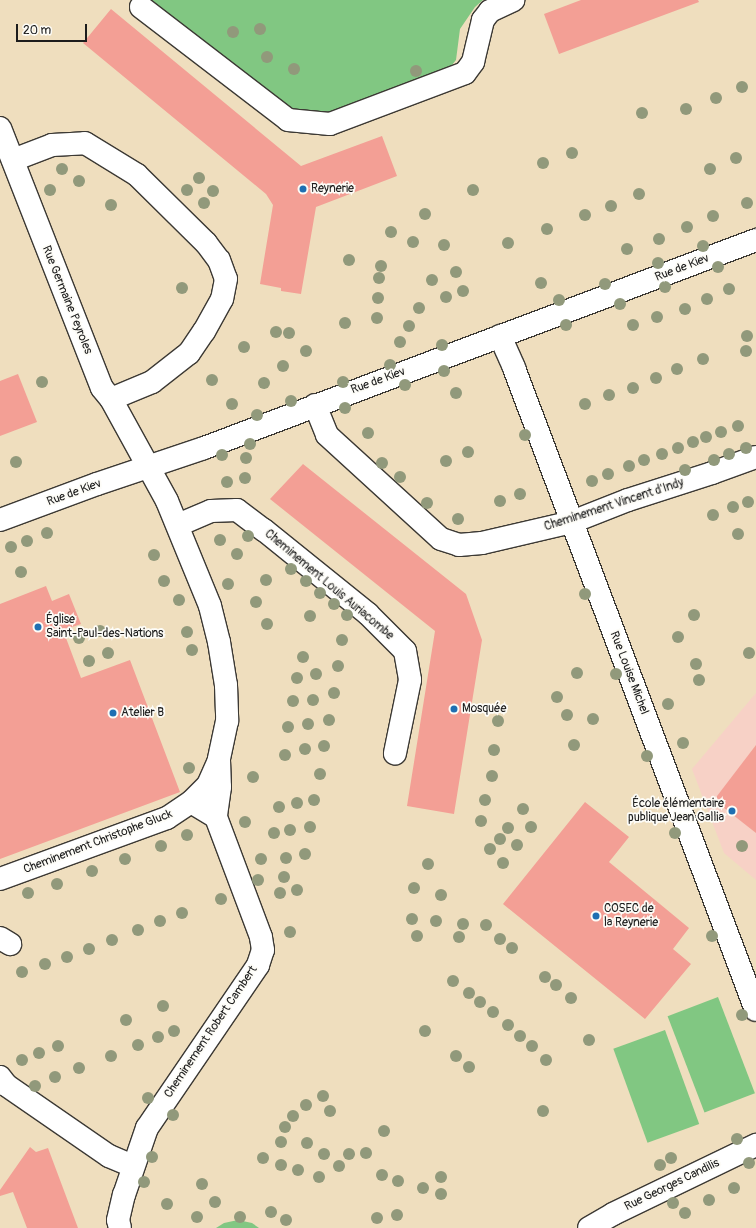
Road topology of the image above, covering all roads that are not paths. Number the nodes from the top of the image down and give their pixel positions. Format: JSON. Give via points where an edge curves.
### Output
{"nodes":[{"id":1,"x":514,"y":0,"type":"edge"},
{"id":2,"x":141,"y":7,"type":"dead end"},
{"id":3,"x":0,"y":128,"type":"edge"},
{"id":4,"x":13,"y":160,"type":"junction"},
{"id":5,"x":756,"y":240,"type":"edge"},
{"id":6,"x":500,"y":336,"type":"junction"},
{"id":7,"x":111,"y":399,"type":"junction"},
{"id":8,"x":315,"y":405,"type":"junction"},
{"id":9,"x":756,"y":457,"type":"edge"},
{"id":10,"x":148,"y":466,"type":"junction"},
{"id":11,"x":0,"y":520,"type":"edge"},
{"id":12,"x":572,"y":522,"type":"junction"},
{"id":13,"x":178,"y":525,"type":"junction"},
{"id":14,"x":395,"y":753,"type":"dead end"},
{"id":15,"x":219,"y":760,"type":"junction"},
{"id":16,"x":191,"y":802,"type":"junction"},
{"id":17,"x":216,"y":817,"type":"junction"},
{"id":18,"x":0,"y":879,"type":"edge"},
{"id":19,"x":730,"y":942,"type":"junction"},
{"id":20,"x":756,"y":961,"type":"edge"},
{"id":21,"x":756,"y":1010,"type":"edge"},
{"id":22,"x":0,"y":1077,"type":"edge"},
{"id":23,"x":756,"y":1145,"type":"edge"},
{"id":24,"x":134,"y":1166,"type":"junction"},
{"id":25,"x":120,"y":1228,"type":"edge"},
{"id":26,"x":589,"y":1228,"type":"edge"}],
"edges":[{"from":1,"to":2,"type":"street","via":[[490,11],[483,20],[473,62],[465,73],[330,124],[288,120]]},
{"from":3,"to":4,"type":"street","name":"Rue Germaine Peyroles"},
{"from":4,"to":7,"type":"street","name":"Rue Germaine Peyroles","via":[[102,388]]},
{"from":4,"to":7,"type":"street","via":[[52,145],[85,143],[137,175],[206,243],[219,260],[226,280],[222,299],[189,353],[152,382]]},
{"from":5,"to":6,"type":"street","name":"Rue de Kiev"},
{"from":6,"to":8,"type":"street","name":"Rue de Kiev"},
{"from":6,"to":12,"type":"street","name":"Rue Louise Michel"},
{"from":7,"to":10,"type":"street","name":"Rue Germaine Peyroles"},
{"from":8,"to":10,"type":"street","name":"Rue de Kiev","via":[[204,448]]},
{"from":8,"to":12,"type":"street","name":"Cheminement Vincent d'Indy","via":[[327,435],[441,539],[459,545],[482,543]]},
{"from":9,"to":12,"type":"street","name":"Cheminement Vincent d'Indy","via":[[628,500]]},
{"from":10,"to":11,"type":"street","name":"Rue de Kiev"},
{"from":10,"to":13,"type":"street","name":"Cheminement Christophe Gluck"},
{"from":12,"to":19,"type":"street","name":"Rue Louise Michel"},
{"from":13,"to":14,"type":"street","name":"Cheminement Louis Auriacombe","via":[[211,512],[237,510],[368,614],[405,651],[410,680]]},
{"from":13,"to":15,"type":"street","name":"Cheminement Christophe Gluck","via":[[210,606],[220,642],[226,685],[227,722]]},
{"from":15,"to":16,"type":"street","name":"Cheminement Christophe Gluck","via":[[208,785]]},
{"from":15,"to":17,"type":"street","name":"Cheminement Christophe Gluck","via":[[220,787]]},
{"from":16,"to":17,"type":"street"},
{"from":16,"to":18,"type":"street","name":"Cheminement Christophe Gluck","via":[[167,818]]},
{"from":17,"to":24,"type":"street","name":"Cheminement Robert Cambert","via":[[261,937],[263,950],[258,965],[147,1128]]},
{"from":19,"to":20,"type":"street"},
{"from":19,"to":21,"type":"street","name":"Rue Louise Michel"},
{"from":22,"to":24,"type":"street","via":[[6,1085],[109,1156]]},
{"from":23,"to":26,"type":"street","name":"Rue Georges Candilis"},
{"from":24,"to":25,"type":"street","name":"Cheminement Robert Cambert","via":[[119,1214]]}]}
